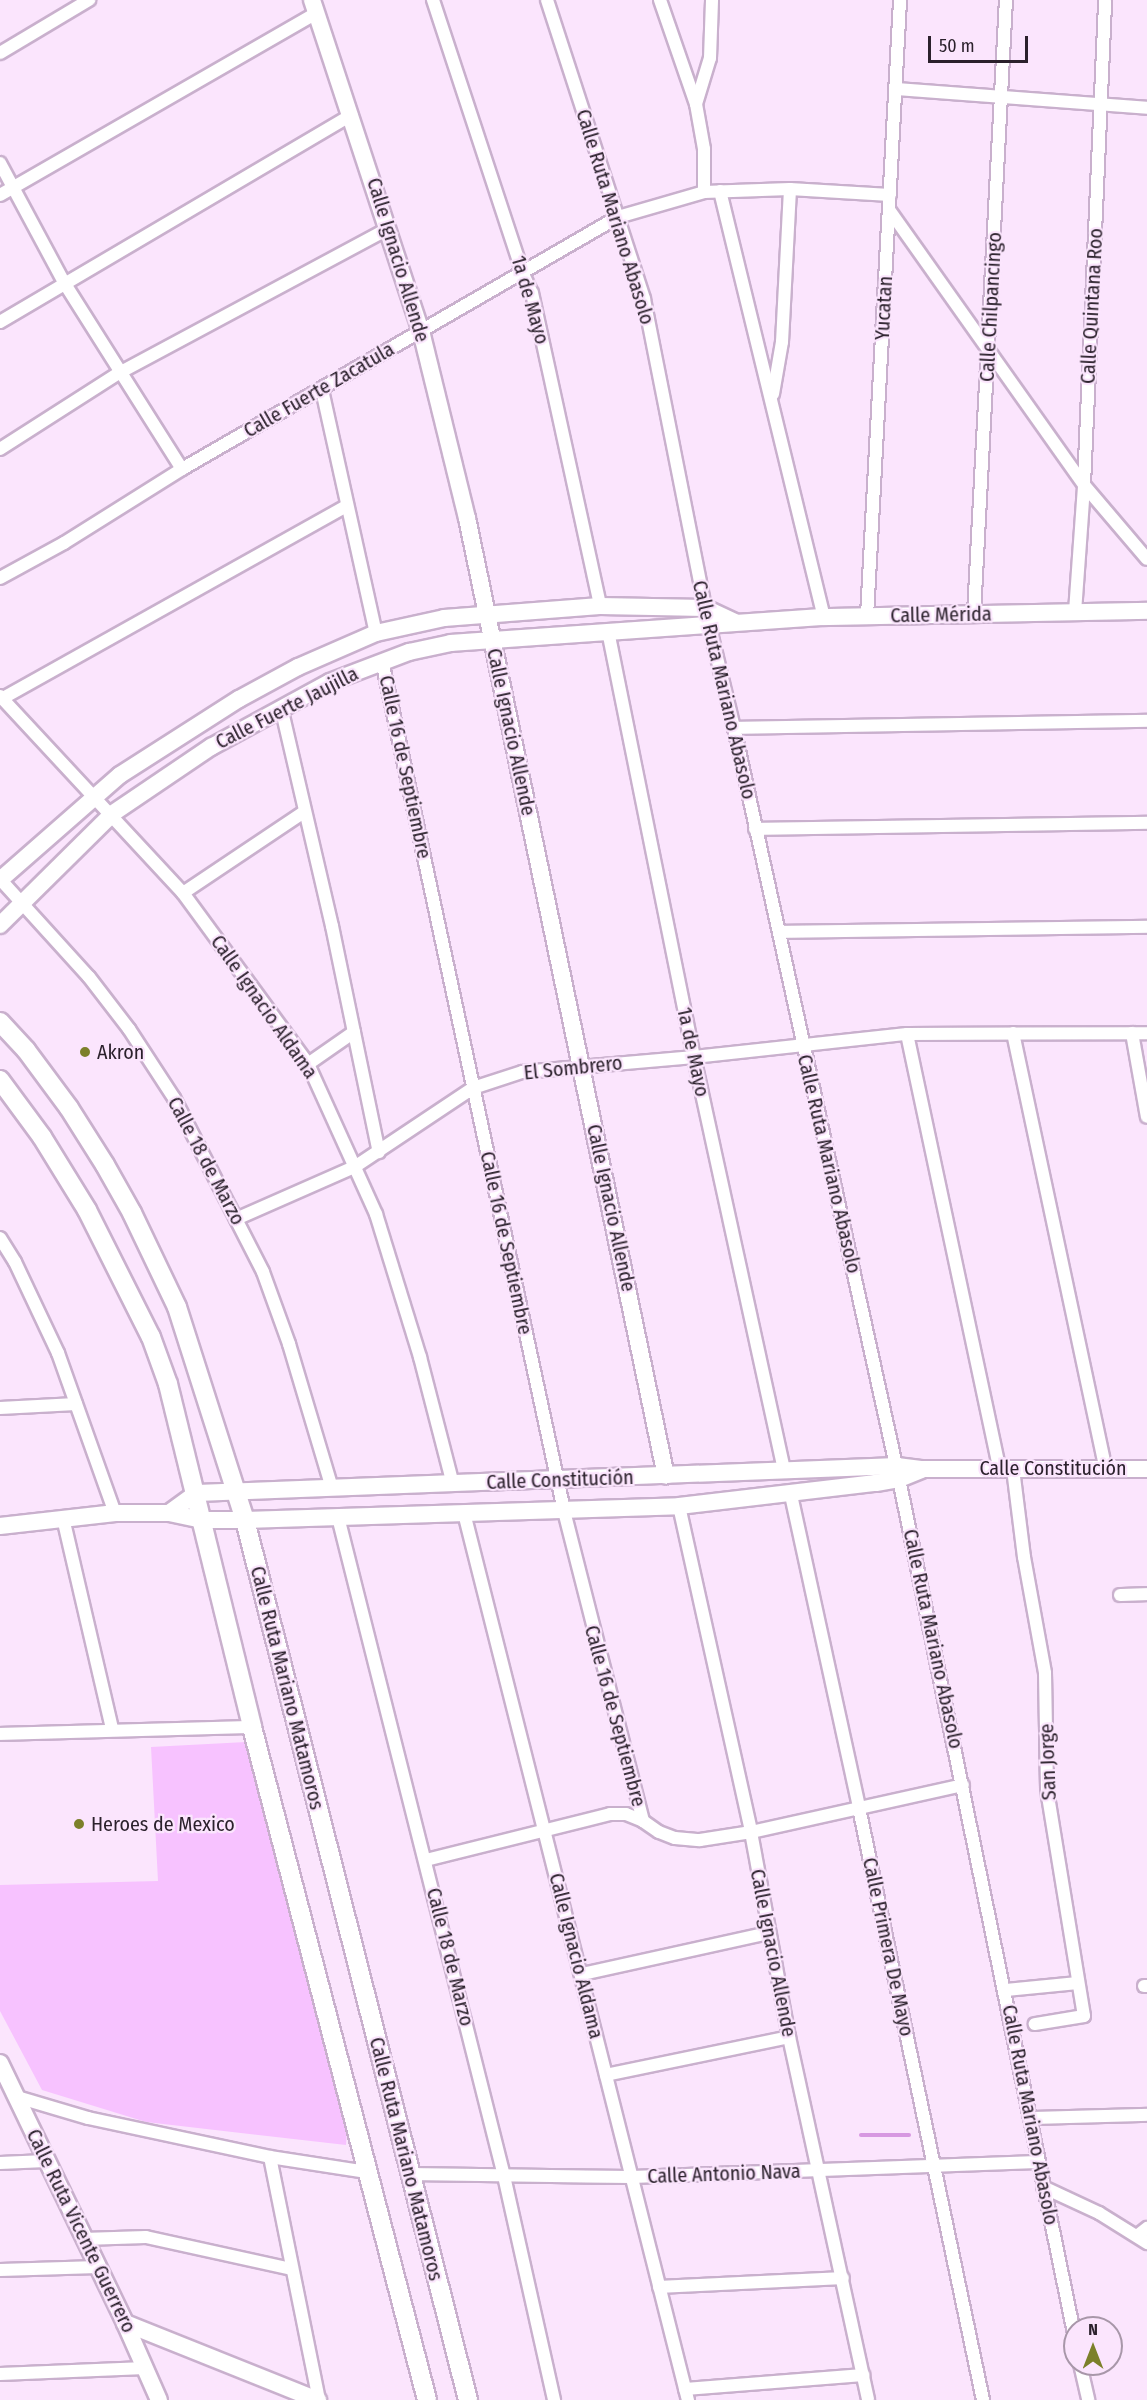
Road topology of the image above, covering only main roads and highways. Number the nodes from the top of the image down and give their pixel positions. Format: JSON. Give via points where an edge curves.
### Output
{"nodes":[{"id":1,"x":314,"y":6,"type":"edge"},
{"id":2,"x":705,"y":608,"type":"joint"},
{"id":3,"x":1147,"y":611,"type":"edge"},
{"id":4,"x":487,"y":614,"type":"junction"},
{"id":5,"x":735,"y":622,"type":"junction"},
{"id":6,"x":708,"y":625,"type":"joint"},
{"id":7,"x":491,"y":640,"type":"junction"},
{"id":8,"x":0,"y":880,"type":"edge"},
{"id":9,"x":0,"y":925,"type":"edge"},
{"id":10,"x":0,"y":1022,"type":"edge"},
{"id":11,"x":0,"y":1080,"type":"edge"},
{"id":12,"x":1147,"y":1469,"type":"edge"},
{"id":13,"x":898,"y":1472,"type":"junction"},
{"id":14,"x":666,"y":1476,"type":"junction"},
{"id":15,"x":237,"y":1491,"type":"junction"},
{"id":16,"x":197,"y":1493,"type":"junction"},
{"id":17,"x":169,"y":1513,"type":"junction"},
{"id":18,"x":203,"y":1520,"type":"junction"},
{"id":19,"x":245,"y":1520,"type":"junction"},
{"id":20,"x":0,"y":1526,"type":"edge"},
{"id":21,"x":2,"y":2069,"type":"edge"},
{"id":22,"x":125,"y":2323,"type":"junction"},
{"id":23,"x":159,"y":2400,"type":"edge"},
{"id":24,"x":319,"y":2400,"type":"edge"},
{"id":25,"x":427,"y":2400,"type":"edge"},
{"id":26,"x":468,"y":2400,"type":"edge"}],
"edges":[{"from":1,"to":4,"type":"main road","name":"Calle Ignacio Allende","via":[[421,331]]},
{"from":2,"to":4,"type":"main road","name":"Calle Fuerte Jaujilla","via":[[600,606]]},
{"from":2,"to":5,"type":"main road","name":"Calle Mérida"},
{"from":3,"to":5,"type":"main road","name":"Calle Mérida"},
{"from":4,"to":7,"type":"main road","name":"Calle Ignacio Allende"},
{"from":4,"to":8,"type":"main road","name":"Calle Fuerte Jaujilla","via":[[444,618],[376,633],[297,666],[238,699],[120,776]]},
{"from":5,"to":6,"type":"main road","name":"Calle Mérida"},
{"from":6,"to":7,"type":"main road","name":"Calle Fuerte Jaujilla"},
{"from":7,"to":9,"type":"main road","name":"Calle Fuerte Jaujilla","via":[[409,652],[382,661],[330,681],[211,747],[112,814]]},
{"from":7,"to":14,"type":"main road","name":"Calle Ignacio Allende"},
{"from":10,"to":15,"type":"main road","name":"Calle Ruta Mariano Matamoros","via":[[69,1108],[132,1213],[177,1307]]},
{"from":11,"to":16,"type":"main road","name":"Calle Ruta Mariano Matamoros","via":[[42,1137],[87,1210],[151,1337],[171,1394]]},
{"from":12,"to":13,"type":"main road","name":"Calle Constitución","via":[[923,1468]]},
{"from":13,"to":14,"type":"main road","name":"Calle Constitución"},
{"from":13,"to":19,"type":"main road","name":"Calle Constitución","via":[[791,1495],[679,1506]]},
{"from":14,"to":15,"type":"main road","name":"Calle Constitución"},
{"from":15,"to":16,"type":"main road","name":"Calle Constitución"},
{"from":15,"to":19,"type":"main road","name":"Calle Ruta Mariano Matamoros"},
{"from":16,"to":17,"type":"main road"},
{"from":16,"to":18,"type":"main road","name":"Calle Ruta Mariano Matamoros"},
{"from":17,"to":18,"type":"main road","name":"Calle Constitución"},
{"from":17,"to":20,"type":"main road","name":"Calle Constitución","via":[[115,1513]]},
{"from":18,"to":19,"type":"main road","name":"Calle Constitución"},
{"from":18,"to":25,"type":"main road","name":"Calle Ruta Mariano Matamoros","via":[[252,1727]]},
{"from":19,"to":26,"type":"main road","name":"Calle Ruta Mariano Matamoros"},
{"from":21,"to":22,"type":"main road","name":"Calle Ruta Vicente Guerrero"},
{"from":22,"to":23,"type":"main road","name":"Calle Ruta Vicente Guerrero"},
{"from":22,"to":24,"type":"main road"}]}
